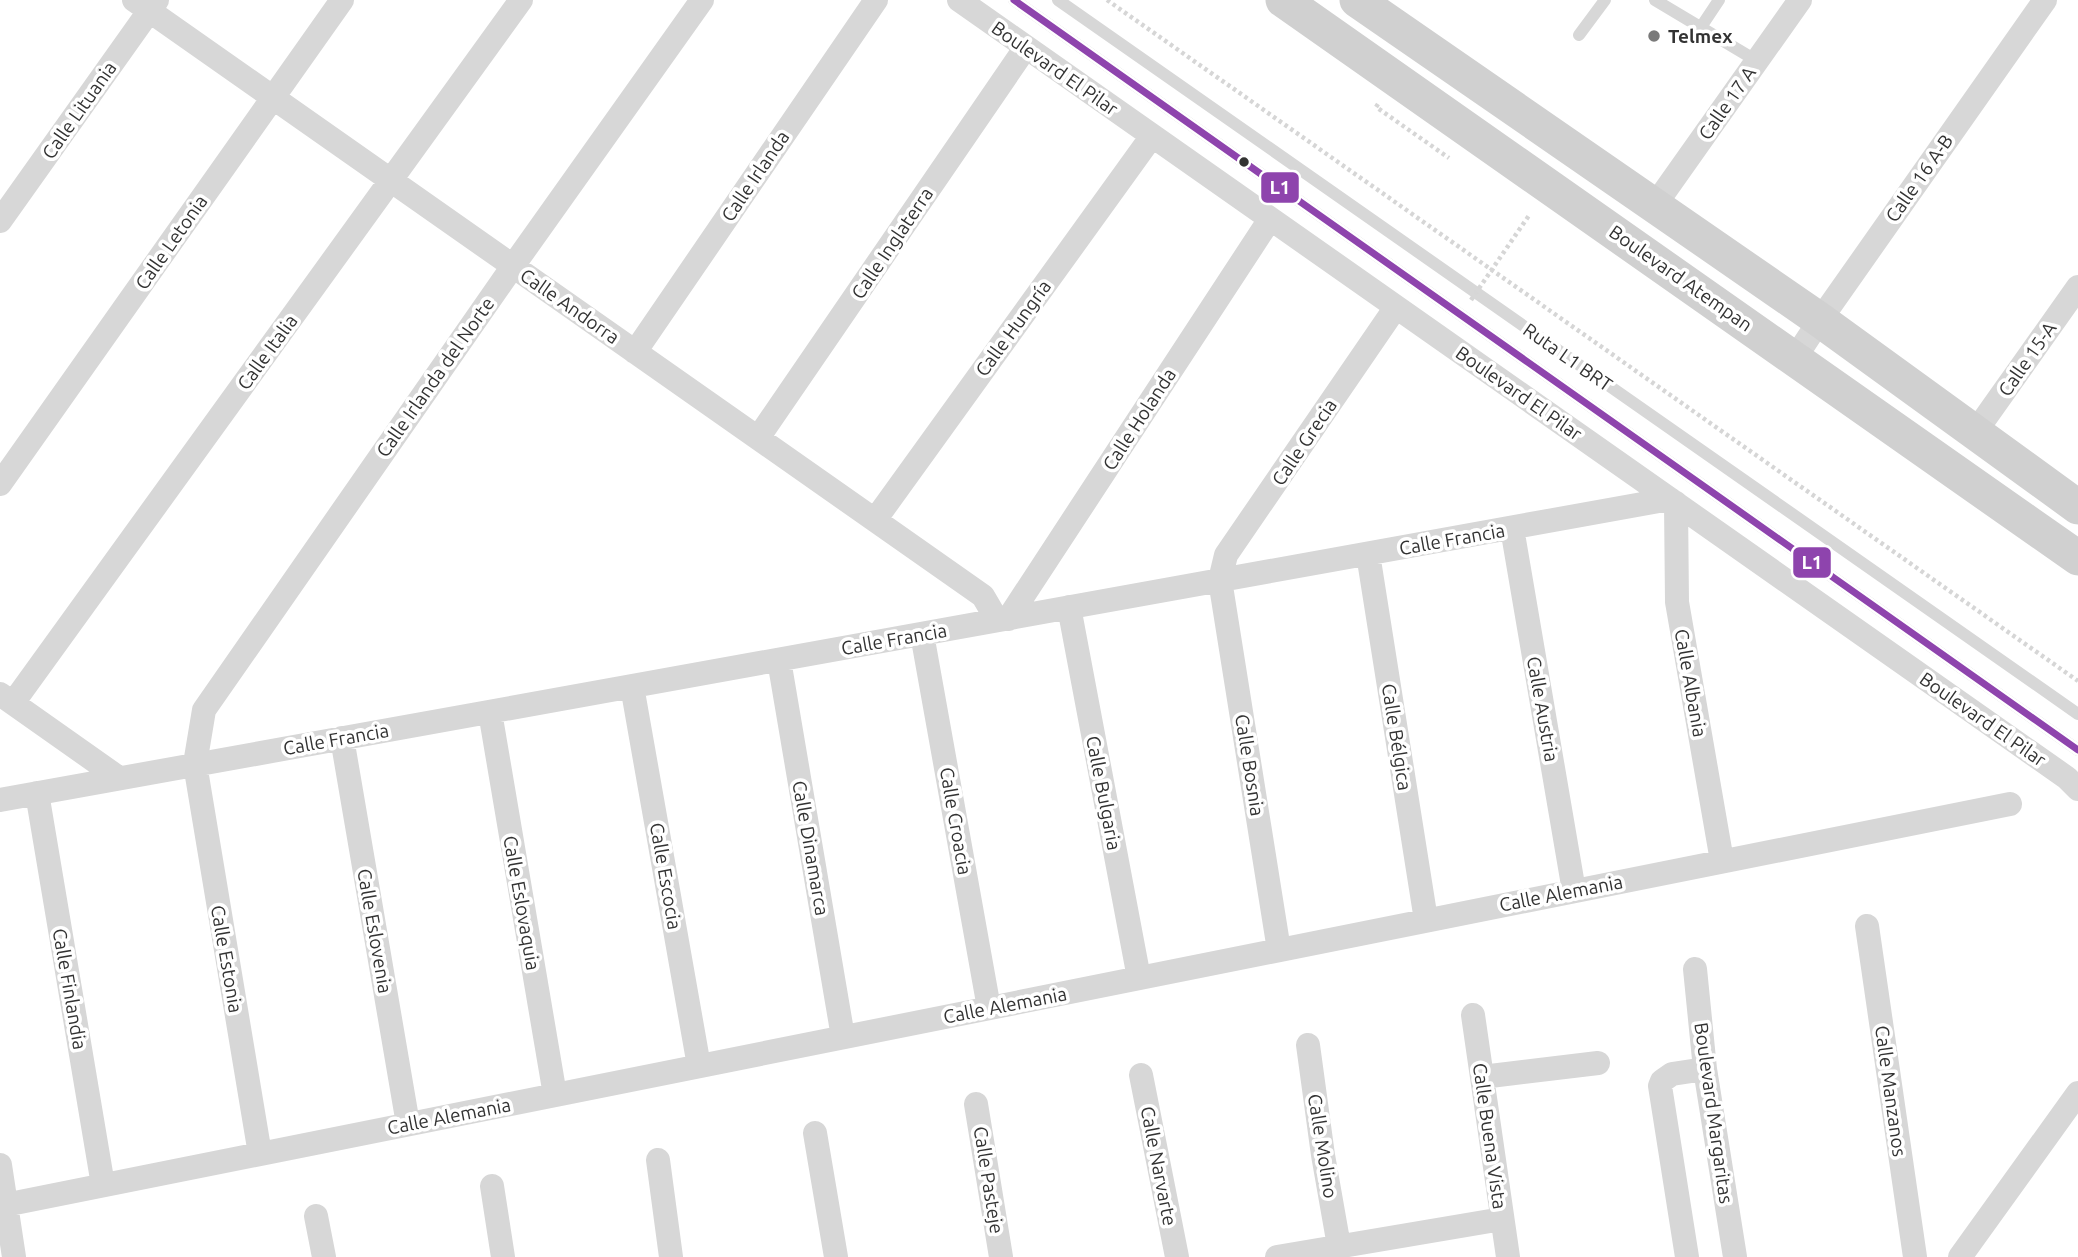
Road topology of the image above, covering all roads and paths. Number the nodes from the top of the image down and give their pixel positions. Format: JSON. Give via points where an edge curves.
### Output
{"nodes":[{"id":1,"x":342,"y":0,"type":"edge"},
{"id":2,"x":521,"y":0,"type":"edge"},
{"id":3,"x":702,"y":0,"type":"edge"},
{"id":4,"x":876,"y":0,"type":"edge"},
{"id":5,"x":958,"y":0,"type":"edge"},
{"id":6,"x":1014,"y":0,"type":"edge"},
{"id":7,"x":1058,"y":0,"type":"edge"},
{"id":8,"x":1107,"y":0,"type":"edge"},
{"id":9,"x":1357,"y":0,"type":"edge"},
{"id":10,"x":1605,"y":0,"type":"edge"},
{"id":11,"x":1655,"y":0,"type":"edge"},
{"id":12,"x":1719,"y":0,"type":"edge"},
{"id":13,"x":1800,"y":0,"type":"edge"},
{"id":14,"x":2045,"y":0,"type":"edge"},
{"id":15,"x":1293,"y":3,"type":"edge"},
{"id":16,"x":147,"y":4,"type":"edge"},
{"id":17,"x":1701,"y":27,"type":"junction"},
{"id":18,"x":1579,"y":35,"type":"dead end"},
{"id":19,"x":1026,"y":47,"type":"junction"},
{"id":20,"x":1757,"y":61,"type":"junction"},
{"id":21,"x":273,"y":98,"type":"junction"},
{"id":22,"x":1152,"y":136,"type":"junction"},
{"id":23,"x":391,"y":180,"type":"junction"},
{"id":24,"x":1655,"y":205,"type":"junction"},
{"id":25,"x":1530,"y":214,"type":"dead end"},
{"id":26,"x":1270,"y":219,"type":"junction"},
{"id":27,"x":0,"y":221,"type":"edge"},
{"id":28,"x":513,"y":266,"type":"junction"},
{"id":29,"x":2078,"y":286,"type":"edge"},
{"id":30,"x":1471,"y":300,"type":"dead end"},
{"id":31,"x":1396,"y":307,"type":"junction"},
{"id":32,"x":1820,"y":320,"type":"junction"},
{"id":33,"x":635,"y":352,"type":"junction"},
{"id":34,"x":1795,"y":358,"type":"junction"},
{"id":35,"x":1976,"y":430,"type":"junction"},
{"id":36,"x":758,"y":438,"type":"junction"},
{"id":37,"x":0,"y":484,"type":"edge"},
{"id":38,"x":1673,"y":501,"type":"junction"},
{"id":39,"x":2078,"y":507,"type":"edge"},
{"id":40,"x":875,"y":520,"type":"junction"},
{"id":41,"x":1512,"y":528,"type":"junction"},
{"id":42,"x":1368,"y":554,"type":"junction"},
{"id":43,"x":2078,"y":558,"type":"edge"},
{"id":44,"x":1220,"y":580,"type":"junction"},
{"id":45,"x":1069,"y":607,"type":"junction"},
{"id":46,"x":1002,"y":620,"type":"junction"},
{"id":47,"x":922,"y":634,"type":"junction"},
{"id":48,"x":779,"y":660,"type":"junction"},
{"id":49,"x":2078,"y":681,"type":"edge"},
{"id":50,"x":632,"y":686,"type":"junction"},
{"id":51,"x":7,"y":699,"type":"edge"},
{"id":52,"x":490,"y":712,"type":"junction"},
{"id":53,"x":2078,"y":714,"type":"edge"},
{"id":54,"x":342,"y":738,"type":"junction"},
{"id":55,"x":2078,"y":750,"type":"edge"},
{"id":56,"x":195,"y":765,"type":"junction"},
{"id":57,"x":119,"y":778,"type":"junction"},
{"id":58,"x":2078,"y":789,"type":"edge"},
{"id":59,"x":37,"y":793,"type":"junction"},
{"id":60,"x":0,"y":800,"type":"edge"},
{"id":61,"x":2010,"y":804,"type":"dead end"},
{"id":62,"x":1722,"y":861,"type":"junction"},
{"id":63,"x":1574,"y":891,"type":"junction"},
{"id":64,"x":1426,"y":920,"type":"junction"},
{"id":65,"x":1867,"y":926,"type":"dead end"},
{"id":66,"x":1279,"y":950,"type":"junction"},
{"id":67,"x":1695,"y":969,"type":"dead end"},
{"id":68,"x":1139,"y":978,"type":"junction"},
{"id":69,"x":989,"y":1008,"type":"junction"},
{"id":70,"x":1473,"y":1015,"type":"dead end"},
{"id":71,"x":843,"y":1037,"type":"junction"},
{"id":72,"x":1308,"y":1045,"type":"dead end"},
{"id":73,"x":1598,"y":1062,"type":"dead end"},
{"id":74,"x":699,"y":1066,"type":"junction"},
{"id":75,"x":1705,"y":1069,"type":"junction"},
{"id":76,"x":1141,"y":1074,"type":"dead end"},
{"id":77,"x":1482,"y":1077,"type":"junction"},
{"id":78,"x":2078,"y":1093,"type":"edge"},
{"id":79,"x":555,"y":1095,"type":"junction"},
{"id":80,"x":976,"y":1104,"type":"dead end"},
{"id":81,"x":408,"y":1124,"type":"junction"},
{"id":82,"x":815,"y":1133,"type":"dead end"},
{"id":83,"x":260,"y":1154,"type":"junction"},
{"id":84,"x":658,"y":1160,"type":"dead end"},
{"id":85,"x":0,"y":1165,"type":"edge"},
{"id":86,"x":103,"y":1185,"type":"junction"},
{"id":87,"x":492,"y":1186,"type":"dead end"},
{"id":88,"x":4,"y":1205,"type":"edge"},
{"id":89,"x":316,"y":1216,"type":"dead end"},
{"id":90,"x":1502,"y":1219,"type":"junction"},
{"id":91,"x":1339,"y":1247,"type":"junction"},
{"id":92,"x":14,"y":1257,"type":"edge"},
{"id":93,"x":324,"y":1257,"type":"edge"},
{"id":94,"x":503,"y":1257,"type":"edge"},
{"id":95,"x":671,"y":1257,"type":"edge"},
{"id":96,"x":836,"y":1257,"type":"edge"},
{"id":97,"x":1001,"y":1257,"type":"edge"},
{"id":98,"x":1177,"y":1257,"type":"edge"},
{"id":99,"x":1277,"y":1257,"type":"edge"},
{"id":100,"x":1508,"y":1257,"type":"edge"},
{"id":101,"x":1687,"y":1257,"type":"edge"},
{"id":102,"x":1735,"y":1257,"type":"edge"},
{"id":103,"x":1915,"y":1257,"type":"edge"},
{"id":104,"x":1960,"y":1257,"type":"edge"}],
"edges":[{"from":1,"to":21,"type":"street","name":"Calle Letonia"},
{"from":2,"to":23,"type":"street","name":"Calle Italia"},
{"from":3,"to":28,"type":"street","name":"Calle Irlanda del Norte"},
{"from":4,"to":33,"type":"street","name":"Calle Irlanda"},
{"from":5,"to":19,"type":"street","name":"Boulevard El Pilar"},
{"from":6,"to":55,"type":"lane","name":"Ruta L1 BRT"},
{"from":7,"to":53,"type":"lane","name":"Ruta L1 BRT"},
{"from":8,"to":49,"type":"path"},
{"from":9,"to":24,"type":"street"},
{"from":10,"to":18,"type":"lane"},
{"from":11,"to":17,"type":"lane"},
{"from":12,"to":17,"type":"lane"},
{"from":13,"to":20,"type":"street","name":"Calle 17 A"},
{"from":14,"to":32,"type":"street","name":"Calle 16 A-B"},
{"from":15,"to":34,"type":"street","name":"Boulevard Atempan"},
{"from":16,"to":21,"type":"street","name":"Calle Andorra"},
{"from":16,"to":27,"type":"street","name":"Calle Lituania"},
{"from":17,"to":20,"type":"lane"},
{"from":19,"to":22,"type":"street","name":"Boulevard El Pilar"},
{"from":19,"to":36,"type":"street","name":"Calle Inglaterra"},
{"from":20,"to":24,"type":"street","name":"Calle 17 A"},
{"from":21,"to":23,"type":"street","name":"Calle Andorra"},
{"from":21,"to":37,"type":"street","name":"Calle Letonia"},
{"from":22,"to":26,"type":"street","name":"Boulevard El Pilar"},
{"from":22,"to":40,"type":"street","name":"Calle Hungría"},
{"from":23,"to":28,"type":"street","name":"Calle Andorra"},
{"from":23,"to":51,"type":"street","name":"Calle Italia"},
{"from":24,"to":32,"type":"street"},
{"from":25,"to":30,"type":"path","bridge":true},
{"from":26,"to":31,"type":"street","name":"Boulevard El Pilar"},
{"from":26,"to":46,"type":"street","name":"Calle Holanda"},
{"from":28,"to":33,"type":"street","name":"Calle Andorra"},
{"from":28,"to":56,"type":"street","name":"Calle Irlanda del Norte","via":[[204,710]]},
{"from":29,"to":35,"type":"street","name":"Calle 15-A"},
{"from":31,"to":38,"type":"street","name":"Boulevard El Pilar"},
{"from":31,"to":44,"type":"street","name":"Calle Grecia","via":[[1226,555]]},
{"from":32,"to":34,"type":"street","name":"Calle 16 A-B"},
{"from":32,"to":35,"type":"street"},
{"from":33,"to":36,"type":"street","name":"Calle Andorra"},
{"from":34,"to":43,"type":"street","name":"Boulevard Atempan"},
{"from":35,"to":39,"type":"street"},
{"from":36,"to":40,"type":"street","name":"Calle Andorra"},
{"from":38,"to":41,"type":"street","name":"Calle Francia"},
{"from":38,"to":58,"type":"street","name":"Boulevard El Pilar"},
{"from":38,"to":62,"type":"street","name":"Calle Albania","via":[[1676,602]]},
{"from":40,"to":46,"type":"street","name":"Calle Andorra","via":[[983,596]]},
{"from":41,"to":42,"type":"street","name":"Calle Francia"},
{"from":41,"to":63,"type":"street","name":"Calle Austria"},
{"from":42,"to":44,"type":"street","name":"Calle Francia"},
{"from":42,"to":64,"type":"street","name":"Calle Bélgica"},
{"from":44,"to":45,"type":"street","name":"Calle Francia"},
{"from":44,"to":66,"type":"street","name":"Calle Bosnia"},
{"from":45,"to":46,"type":"street","name":"Calle Francia"},
{"from":45,"to":68,"type":"street","name":"Calle Bulgaria"},
{"from":46,"to":47,"type":"street","name":"Calle Francia"},
{"from":47,"to":48,"type":"street","name":"Calle Francia"},
{"from":47,"to":69,"type":"street","name":"Calle Croacia"},
{"from":48,"to":50,"type":"street","name":"Calle Francia"},
{"from":48,"to":71,"type":"street","name":"Calle Dinamarca"},
{"from":50,"to":52,"type":"street","name":"Calle Francia"},
{"from":50,"to":74,"type":"street","name":"Calle Escocia"},
{"from":51,"to":57,"type":"street"},
{"from":52,"to":54,"type":"street","name":"Calle Francia"},
{"from":52,"to":79,"type":"street","name":"Calle Eslovaquia"},
{"from":54,"to":56,"type":"street","name":"Calle Francia"},
{"from":54,"to":81,"type":"street","name":"Calle Eslovenia"},
{"from":56,"to":57,"type":"street","name":"Calle Francia"},
{"from":56,"to":83,"type":"street","name":"Calle Estonia"},
{"from":57,"to":59,"type":"street","name":"Calle Francia"},
{"from":59,"to":60,"type":"street","name":"Calle Francia"},
{"from":59,"to":86,"type":"street","name":"Calle Finlandia"},
{"from":61,"to":62,"type":"street","name":"Calle Alemania"},
{"from":62,"to":63,"type":"street","name":"Calle Alemania"},
{"from":63,"to":64,"type":"street","name":"Calle Alemania"},
{"from":64,"to":66,"type":"street","name":"Calle Alemania"},
{"from":65,"to":103,"type":"street","name":"Calle Manzanos"},
{"from":66,"to":68,"type":"street","name":"Calle Alemania"},
{"from":67,"to":75,"type":"street","name":"Boulevard Margaritas"},
{"from":68,"to":69,"type":"street","name":"Calle Alemania"},
{"from":69,"to":71,"type":"street","name":"Calle Alemania"},
{"from":70,"to":77,"type":"street","name":"Calle Buena Vista"},
{"from":71,"to":74,"type":"street","name":"Calle Alemania"},
{"from":72,"to":91,"type":"street","name":"Calle Molino"},
{"from":73,"to":77,"type":"street"},
{"from":74,"to":79,"type":"street","name":"Calle Alemania"},
{"from":75,"to":101,"type":"street","via":[[1666,1076],[1662,1081]]},
{"from":75,"to":102,"type":"street","name":"Boulevard Margaritas"},
{"from":76,"to":98,"type":"street","name":"Calle Narvarte"},
{"from":77,"to":90,"type":"street","name":"Calle Buena Vista"},
{"from":78,"to":104,"type":"street"},
{"from":79,"to":81,"type":"street","name":"Calle Alemania"},
{"from":80,"to":97,"type":"street","name":"Calle Pasteje"},
{"from":81,"to":83,"type":"street","name":"Calle Alemania"},
{"from":82,"to":96,"type":"street"},
{"from":83,"to":86,"type":"street","name":"Calle Alemania"},
{"from":84,"to":95,"type":"street"},
{"from":85,"to":88,"type":"street"},
{"from":86,"to":88,"type":"street","name":"Calle Alemania"},
{"from":87,"to":94,"type":"street"},
{"from":88,"to":92,"type":"street"},
{"from":89,"to":93,"type":"street"},
{"from":90,"to":91,"type":"street"},
{"from":90,"to":100,"type":"street","name":"Calle Buena Vista"},
{"from":91,"to":99,"type":"street"}]}
